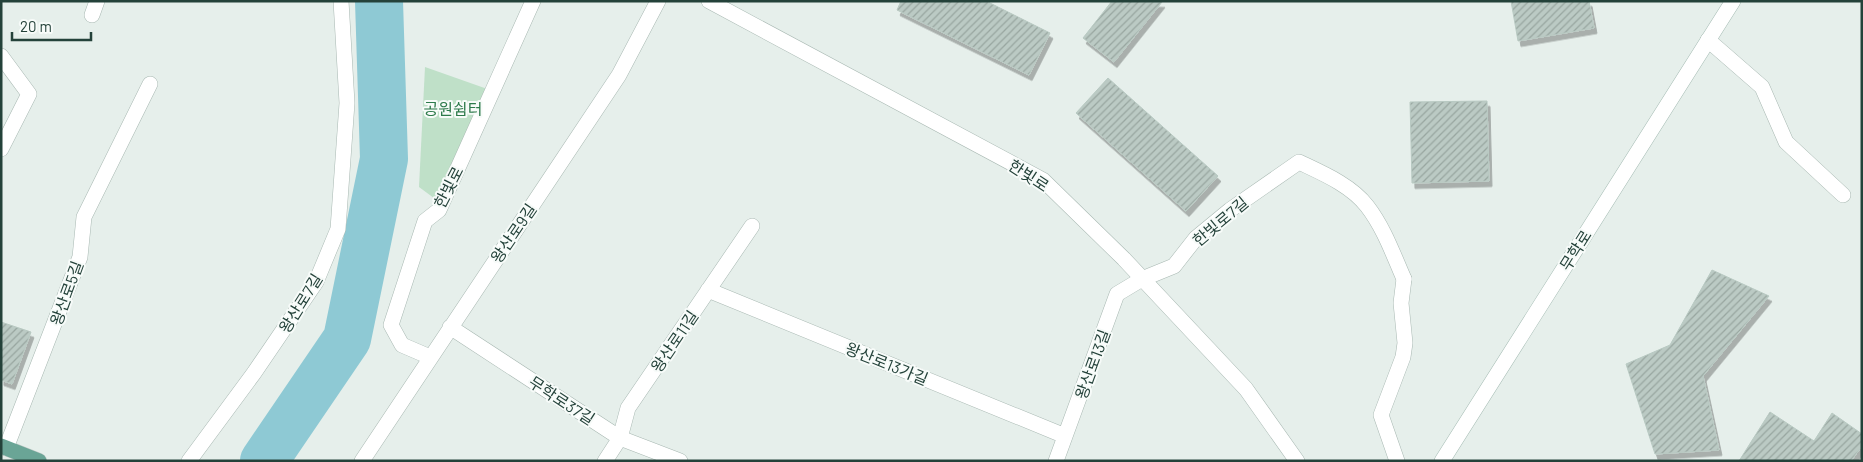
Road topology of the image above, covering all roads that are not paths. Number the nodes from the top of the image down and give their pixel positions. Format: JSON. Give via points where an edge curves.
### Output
{"nodes":[{"id":1,"x":341,"y":1,"type":"edge"},
{"id":2,"x":532,"y":1,"type":"edge"},
{"id":3,"x":658,"y":1,"type":"edge"},
{"id":4,"x":709,"y":1,"type":"edge"},
{"id":5,"x":1733,"y":1,"type":"edge"},
{"id":6,"x":1708,"y":40,"type":"junction"},
{"id":7,"x":1,"y":56,"type":"edge"},
{"id":8,"x":150,"y":84,"type":"dead end"},
{"id":9,"x":1,"y":150,"type":"edge"},
{"id":10,"x":1843,"y":195,"type":"dead end"},
{"id":11,"x":752,"y":226,"type":"dead end"},
{"id":12,"x":1142,"y":279,"type":"junction"},
{"id":13,"x":708,"y":290,"type":"junction"},
{"id":14,"x":450,"y":326,"type":"junction"},
{"id":15,"x":430,"y":357,"type":"junction"},
{"id":16,"x":1065,"y":436,"type":"junction"},
{"id":17,"x":620,"y":438,"type":"junction"},
{"id":18,"x":4,"y":447,"type":"edge"},
{"id":19,"x":39,"y":461,"type":"edge"},
{"id":20,"x":189,"y":461,"type":"edge"},
{"id":21,"x":362,"y":461,"type":"edge"},
{"id":22,"x":605,"y":461,"type":"edge"},
{"id":23,"x":680,"y":461,"type":"edge"},
{"id":24,"x":1056,"y":461,"type":"edge"},
{"id":25,"x":1297,"y":461,"type":"edge"},
{"id":26,"x":1397,"y":461,"type":"edge"},
{"id":27,"x":1442,"y":461,"type":"edge"}],
"edges":[{"from":1,"to":20,"type":"street","name":"왕산로7길","via":[[347,103],[338,230],[316,282]]},
{"from":2,"to":15,"type":"street","name":"한빛로","via":[[440,210],[425,220],[391,325],[402,344]]},
{"from":3,"to":14,"type":"street","name":"왕산로9길","via":[[619,75]]},
{"from":4,"to":12,"type":"street","name":"한빛로","via":[[1043,180]]},
{"from":5,"to":6,"type":"street","name":"무학로"},
{"from":6,"to":10,"type":"street","via":[[1762,86],[1786,142]]},
{"from":6,"to":27,"type":"street","name":"무학로"},
{"from":7,"to":9,"type":"street","via":[[29,94]]},
{"from":8,"to":18,"type":"street","name":"왕산로5길","via":[[84,217],[80,257]]},
{"from":11,"to":13,"type":"street","name":"왕산로11길"},
{"from":12,"to":16,"type":"street","name":"왕산로13길","via":[[1117,294]]},
{"from":12,"to":25,"type":"street","name":"한빛로","via":[[1246,388]]},
{"from":12,"to":26,"type":"street","name":"한빛로7길","via":[[1174,266],[1196,238],[1299,162],[1335,180],[1366,205],[1384,232],[1404,279],[1401,303],[1403,357],[1382,416]]},
{"from":13,"to":16,"type":"street","name":"왕산로13가길"},
{"from":13,"to":17,"type":"street","name":"왕산로11길","via":[[628,408]]},
{"from":14,"to":15,"type":"street","name":"왕산로9길"},
{"from":14,"to":17,"type":"street","name":"무학로37길"},
{"from":15,"to":21,"type":"street","name":"왕산로9길"},
{"from":16,"to":24,"type":"street","name":"왕산로13길"},
{"from":17,"to":22,"type":"street","name":"왕산로11길"},
{"from":17,"to":23,"type":"street","name":"무학로37길"},
{"from":18,"to":19,"type":"main road"}]}
